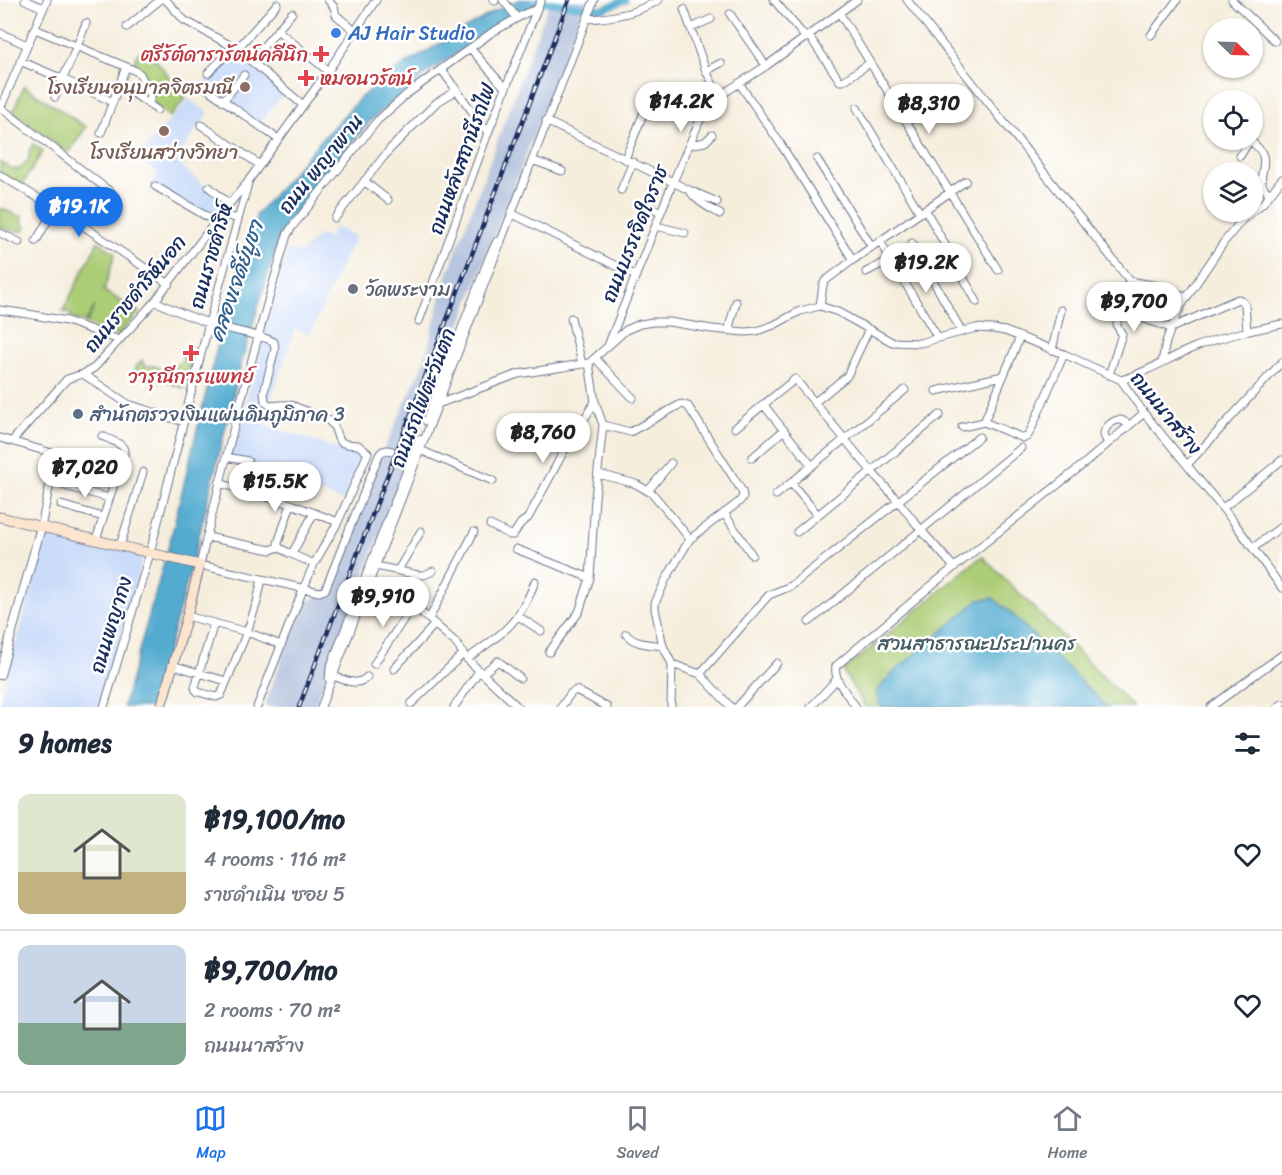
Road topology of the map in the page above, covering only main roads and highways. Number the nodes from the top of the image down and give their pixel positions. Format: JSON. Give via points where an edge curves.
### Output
{"nodes":[{"id":1,"x":0,"y":517,"type":"edge"},
{"id":2,"x":161,"y":707,"type":"edge"}],
"edges":[{"from":1,"to":2,"type":"main road","via":[[198,564]]}]}
